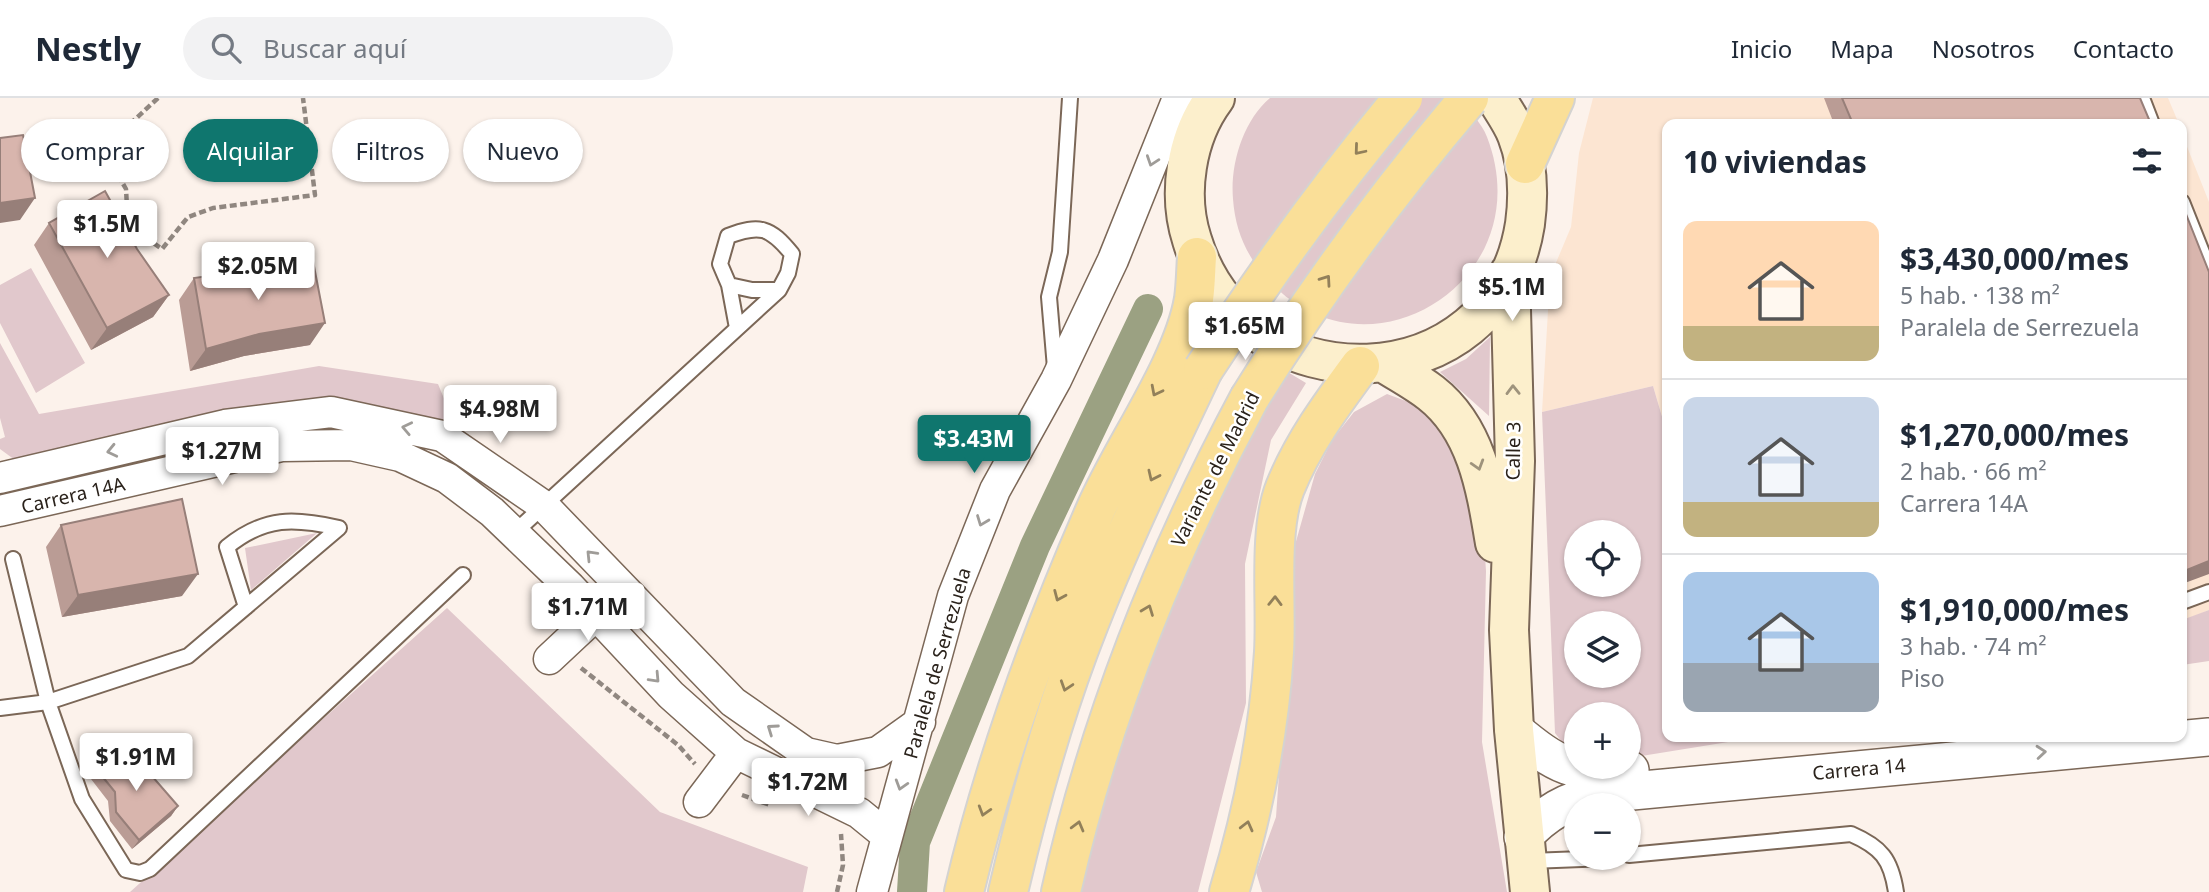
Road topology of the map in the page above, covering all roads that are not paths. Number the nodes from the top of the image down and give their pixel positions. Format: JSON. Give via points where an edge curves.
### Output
{"nodes":[{"id":1,"x":1070,"y":98,"type":"edge"},
{"id":2,"x":1178,"y":98,"type":"edge"},
{"id":3,"x":1215,"y":98,"type":"edge"},
{"id":4,"x":1403,"y":98,"type":"edge"},
{"id":5,"x":1469,"y":98,"type":"edge"},
{"id":6,"x":1496,"y":98,"type":"edge"},
{"id":7,"x":1555,"y":98,"type":"edge"},
{"id":8,"x":2142,"y":98,"type":"edge"},
{"id":9,"x":2150,"y":119,"type":"edge"},
{"id":10,"x":1525,"y":164,"type":"junction"},
{"id":11,"x":2187,"y":214,"type":"edge"},
{"id":12,"x":1197,"y":257,"type":"junction"},
{"id":13,"x":2209,"y":270,"type":"edge"},
{"id":14,"x":1510,"y":272,"type":"junction"},
{"id":15,"x":730,"y":285,"type":"junction"},
{"id":16,"x":779,"y":290,"type":"junction"},
{"id":17,"x":737,"y":328,"type":"junction"},
{"id":18,"x":1373,"y":365,"type":"junction"},
{"id":19,"x":1056,"y":380,"type":"junction"},
{"id":20,"x":0,"y":478,"type":"edge"},
{"id":21,"x":544,"y":506,"type":"junction"},
{"id":22,"x":0,"y":511,"type":"edge"},
{"id":23,"x":514,"y":533,"type":"junction"},
{"id":24,"x":13,"y":559,"type":"dead end"},
{"id":25,"x":463,"y":575,"type":"dead end"},
{"id":26,"x":2209,"y":592,"type":"edge"},
{"id":27,"x":2187,"y":600,"type":"edge"},
{"id":28,"x":246,"y":607,"type":"junction"},
{"id":29,"x":596,"y":615,"type":"junction"},
{"id":30,"x":1510,"y":630,"type":"junction"},
{"id":31,"x":550,"y":659,"type":"dead end"},
{"id":32,"x":48,"y":702,"type":"junction"},
{"id":33,"x":0,"y":708,"type":"edge"},
{"id":34,"x":2209,"y":713,"type":"edge"},
{"id":35,"x":2187,"y":715,"type":"edge"},
{"id":36,"x":920,"y":722,"type":"junction"},
{"id":37,"x":1514,"y":730,"type":"junction"},
{"id":38,"x":2209,"y":737,"type":"edge"},
{"id":39,"x":2187,"y":738,"type":"edge"},
{"id":40,"x":1917,"y":742,"type":"edge"},
{"id":41,"x":2093,"y":742,"type":"edge"},
{"id":42,"x":2000,"y":746,"type":"edge"},
{"id":43,"x":736,"y":753,"type":"junction"},
{"id":44,"x":699,"y":802,"type":"dead end"},
{"id":45,"x":886,"y":835,"type":"junction"},
{"id":46,"x":1641,"y":854,"type":"edge"},
{"id":47,"x":1564,"y":861,"type":"edge"},
{"id":48,"x":1526,"y":864,"type":"edge"},
{"id":49,"x":1235,"y":886,"type":"edge"},
{"id":50,"x":872,"y":892,"type":"edge"},
{"id":51,"x":964,"y":892,"type":"edge"},
{"id":52,"x":1008,"y":892,"type":"edge"},
{"id":53,"x":1061,"y":892,"type":"edge"},
{"id":54,"x":1896,"y":892,"type":"edge"}],
"edges":[{"from":1,"to":19,"type":"lane","via":[[1061,240],[1049,297]]},
{"from":2,"to":19,"type":"street","name":"Paralela de Serrezuela","one_way":true,"via":[[1118,248]]},
{"from":3,"to":12,"type":"main road","via":[[1193,141],[1186,169],[1188,229]]},
{"from":4,"to":52,"type":"main road","one_way":true,"bridge":true,"via":[[1269,269],[1203,370],[1119,549],[1077,653],[1045,750]]},
{"from":53,"to":5,"type":"main road","name":"Variante de Madrid","one_way":true,"bridge":true,"via":[[1096,756],[1125,669],[1208,476],[1300,317],[1356,238]]},
{"from":6,"to":10,"type":"main road","via":[[1517,134]]},
{"from":7,"to":10,"type":"main road"},
{"from":8,"to":9,"type":"lane"},
{"from":10,"to":14,"type":"main road","via":[[1528,201],[1523,238]]},
{"from":11,"to":13,"type":"lane"},
{"from":12,"to":18,"type":"main road","via":[[1223,302],[1262,337],[1309,359]]},
{"from":12,"to":51,"type":"main road","one_way":true,"via":[[1194,301],[1177,351],[1096,507],[1010,724]]},
{"from":14,"to":18,"type":"main road","via":[[1488,306],[1459,333],[1424,353]]},
{"from":30,"to":14,"type":"main road","name":"Calle 3","one_way":true,"via":[[1515,461]]},
{"from":15,"to":16,"type":"lane"},
{"from":15,"to":16,"type":"lane","via":[[720,264],[728,236],[751,228],[776,233],[792,254]]},
{"from":15,"to":17,"type":"lane"},
{"from":16,"to":17,"type":"lane"},
{"from":17,"to":21,"type":"lane"},
{"from":18,"to":30,"type":"main road","name":"Calle 3","one_way":true,"via":[[1432,393],[1456,417],[1475,452],[1487,493]]},
{"from":49,"to":18,"type":"main road","one_way":true,"via":[[1264,755],[1284,490],[1308,440]]},
{"from":19,"to":36,"type":"street","name":"Paralela de Serrezuela","one_way":true,"via":[[995,490],[953,596]]},
{"from":21,"to":20,"type":"street","name":"Carrera 14A","one_way":true,"via":[[442,436],[331,412],[225,425]]},
{"from":21,"to":23,"type":"lane"},
{"from":36,"to":21,"type":"street","name":"Carrera 14A","one_way":true,"via":[[878,752],[837,760],[807,752],[733,702]]},
{"from":22,"to":23,"type":"street","name":"Carrera 14A","via":[[282,446],[351,445],[400,456],[447,478]]},
{"from":23,"to":29,"type":"street","name":"Carrera 14A"},
{"from":24,"to":32,"type":"lane"},
{"from":25,"to":32,"type":"lane","via":[[145,872],[126,870],[82,799]]},
{"from":26,"to":27,"type":"lane"},
{"from":28,"to":28,"type":"lane","via":[[329,537],[340,528],[297,519],[246,531],[228,547]]},
{"from":28,"to":32,"type":"lane","via":[[188,656]]},
{"from":29,"to":31,"type":"street"},
{"from":29,"to":43,"type":"street","name":"Carrera 14A","one_way":true,"via":[[671,695]]},
{"from":30,"to":37,"type":"main road","name":"Calle 3"},
{"from":32,"to":33,"type":"lane"},
{"from":34,"to":35,"type":"street"},
{"from":36,"to":45,"type":"street","name":"Paralela de Serrezuela","one_way":true},
{"from":37,"to":40,"type":"street","name":"Carrera 14","via":[[1554,761],[1597,773]]},
{"from":37,"to":48,"type":"main road","name":"Calle 3"},
{"from":39,"to":38,"type":"street","name":"Carrera 14","one_way":true},
{"from":42,"to":41,"type":"street","name":"Carrera 14","one_way":true},
{"from":42,"to":48,"type":"street","name":"Carrera 14","via":[[1577,798],[1556,807]]},
{"from":43,"to":44,"type":"street"},
{"from":43,"to":45,"type":"street","name":"Carrera 14A","via":[[859,813]]},
{"from":45,"to":50,"type":"street","name":"Paralela de Serrezuela"},
{"from":46,"to":54,"type":"lane","via":[[1851,834],[1872,843],[1891,864]]},
{"from":47,"to":48,"type":"lane"}]}
